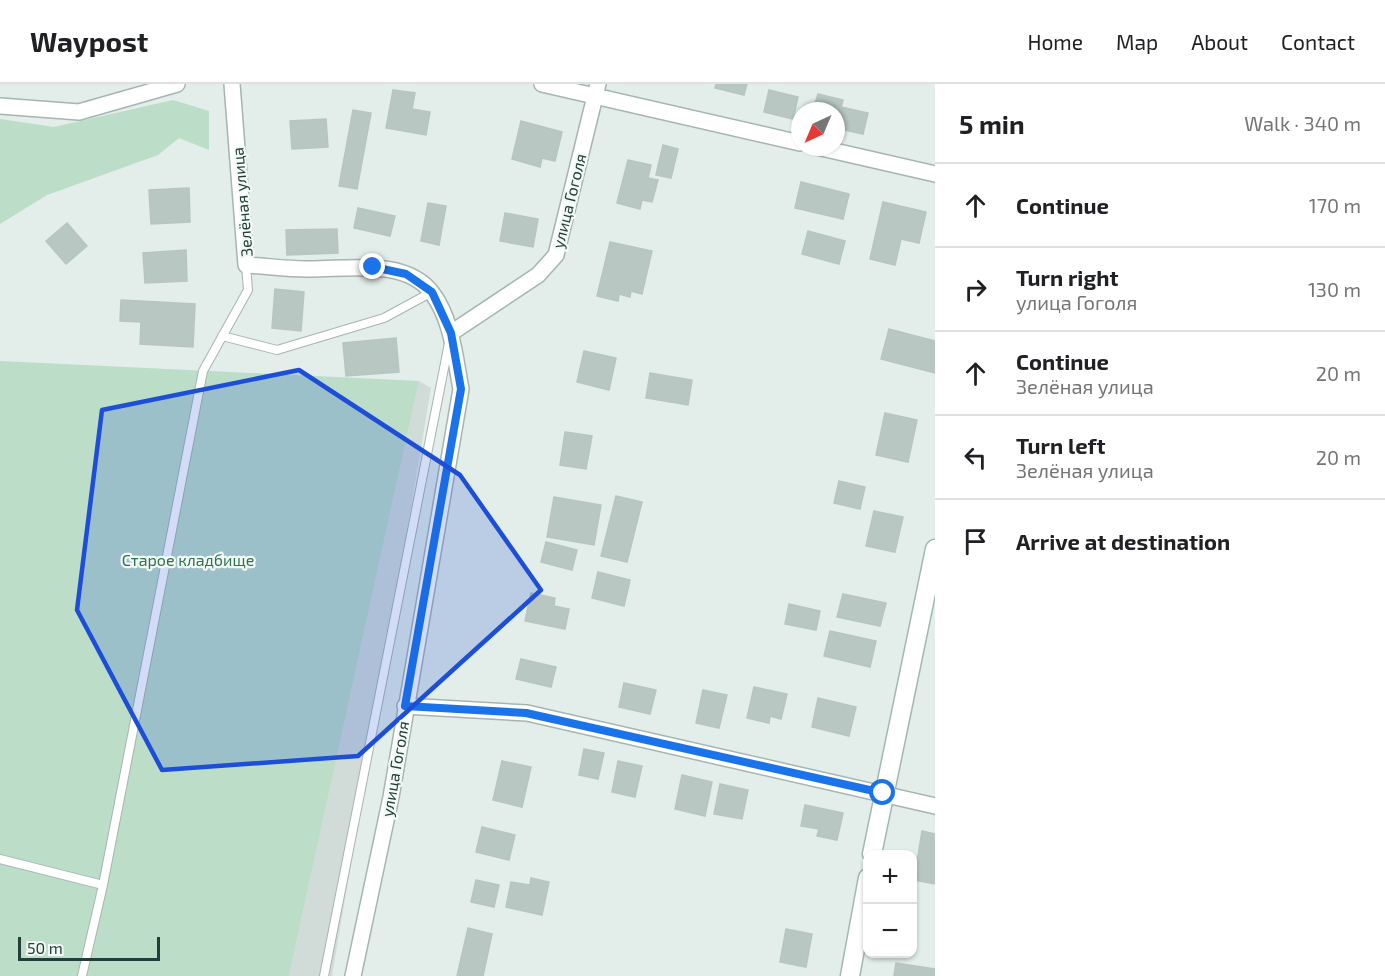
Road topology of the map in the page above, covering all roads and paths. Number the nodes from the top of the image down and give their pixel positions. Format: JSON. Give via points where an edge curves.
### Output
{"nodes":[{"id":1,"x":177,"y":84,"type":"edge"},
{"id":2,"x":232,"y":84,"type":"edge"},
{"id":3,"x":542,"y":84,"type":"edge"},
{"id":4,"x":597,"y":90,"type":"edge"},
{"id":5,"x":0,"y":106,"type":"edge"},
{"id":6,"x":791,"y":141,"type":"edge"},
{"id":7,"x":845,"y":153,"type":"edge"},
{"id":8,"x":935,"y":174,"type":"edge"},
{"id":9,"x":246,"y":265,"type":"junction"},
{"id":10,"x":432,"y":292,"type":"junction"},
{"id":11,"x":451,"y":333,"type":"junction"},
{"id":12,"x":222,"y":336,"type":"junction"},
{"id":13,"x":935,"y":549,"type":"edge"},
{"id":14,"x":405,"y":706,"type":"junction"},
{"id":15,"x":883,"y":793,"type":"junction"},
{"id":16,"x":935,"y":806,"type":"edge"},
{"id":17,"x":873,"y":850,"type":"edge"},
{"id":18,"x":0,"y":859,"type":"edge"},
{"id":19,"x":103,"y":885,"type":"junction"},
{"id":20,"x":863,"y":901,"type":"edge"},
{"id":21,"x":82,"y":976,"type":"edge"},
{"id":22,"x":324,"y":976,"type":"edge"},
{"id":23,"x":353,"y":976,"type":"edge"},
{"id":24,"x":850,"y":976,"type":"edge"}],
"edges":[{"from":1,"to":5,"type":"street","via":[[79,112]]},
{"from":2,"to":9,"type":"street","name":"Зелёная улица"},
{"from":3,"to":4,"type":"street"},
{"from":4,"to":6,"type":"street"},
{"from":4,"to":11,"type":"street","name":"улица Гоголя","via":[[556,255],[538,276]]},
{"from":7,"to":8,"type":"street"},
{"from":9,"to":10,"type":"street","name":"Зелёная улица","via":[[306,269],[373,267],[406,274]]},
{"from":9,"to":12,"type":"lane","via":[[248,290]]},
{"from":10,"to":11,"type":"street"},
{"from":10,"to":12,"type":"lane","via":[[384,318],[277,350]]},
{"from":11,"to":14,"type":"street","name":"улица Гоголя","via":[[461,389]]},
{"from":11,"to":22,"type":"lane"},
{"from":12,"to":19,"type":"lane","via":[[203,371]]},
{"from":13,"to":15,"type":"street"},
{"from":14,"to":15,"type":"street","via":[[526,713]]},
{"from":14,"to":23,"type":"street","name":"улица Гоголя","via":[[391,797]]},
{"from":15,"to":16,"type":"street"},
{"from":15,"to":17,"type":"street"},
{"from":18,"to":19,"type":"lane"},
{"from":19,"to":21,"type":"lane"},
{"from":20,"to":24,"type":"street"}]}
